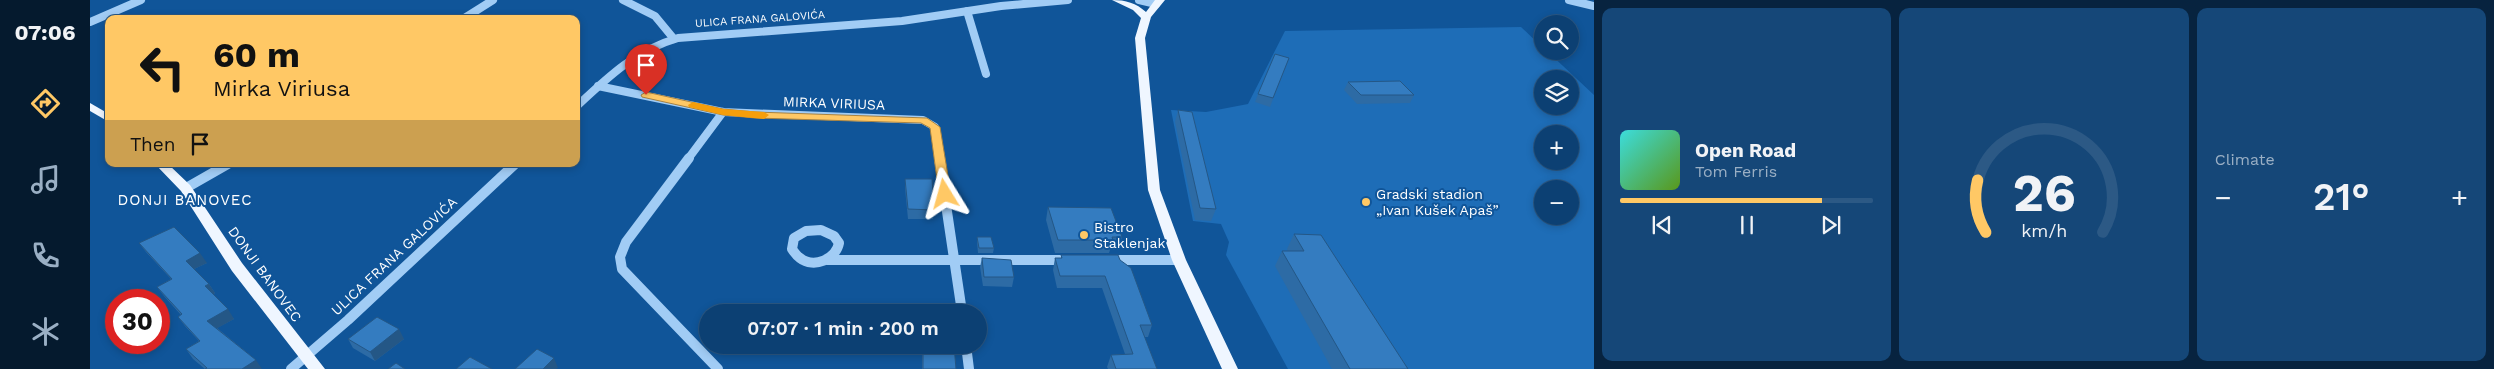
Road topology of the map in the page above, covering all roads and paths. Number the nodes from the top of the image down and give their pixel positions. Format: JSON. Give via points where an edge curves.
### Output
{"nodes":[{"id":1,"x":141,"y":0,"type":"edge"},
{"id":2,"x":494,"y":0,"type":"edge"},
{"id":3,"x":623,"y":0,"type":"edge"},
{"id":4,"x":1068,"y":0,"type":"edge"},
{"id":5,"x":1117,"y":0,"type":"edge"},
{"id":6,"x":1139,"y":0,"type":"edge"},
{"id":7,"x":1569,"y":0,"type":"edge"},
{"id":8,"x":1158,"y":2,"type":"edge"},
{"id":9,"x":1000,"y":3,"type":"edge"},
{"id":10,"x":1594,"y":6,"type":"edge"},
{"id":11,"x":967,"y":11,"type":"junction"},
{"id":12,"x":106,"y":15,"type":"edge"},
{"id":13,"x":470,"y":15,"type":"edge"},
{"id":14,"x":105,"y":16,"type":"edge"},
{"id":15,"x":1146,"y":17,"type":"junction"},
{"id":16,"x":90,"y":22,"type":"edge"},
{"id":17,"x":674,"y":39,"type":"junction"},
{"id":18,"x":986,"y":74,"type":"dead end"},
{"id":19,"x":598,"y":86,"type":"junction"},
{"id":20,"x":580,"y":103,"type":"edge"},
{"id":21,"x":90,"y":106,"type":"edge"},
{"id":22,"x":723,"y":112,"type":"junction"},
{"id":23,"x":105,"y":116,"type":"edge"},
{"id":24,"x":164,"y":167,"type":"edge"},
{"id":25,"x":223,"y":167,"type":"edge"},
{"id":26,"x":512,"y":167,"type":"edge"},
{"id":27,"x":186,"y":188,"type":"junction"},
{"id":28,"x":954,"y":259,"type":"junction"},
{"id":29,"x":827,"y":260,"type":"junction"},
{"id":30,"x":1077,"y":260,"type":"edge"},
{"id":31,"x":1095,"y":260,"type":"edge"},
{"id":32,"x":1179,"y":260,"type":"junction"},
{"id":33,"x":961,"y":304,"type":"edge"},
{"id":34,"x":967,"y":354,"type":"edge"},
{"id":35,"x":306,"y":356,"type":"junction"},
{"id":36,"x":291,"y":369,"type":"edge"},
{"id":37,"x":318,"y":369,"type":"edge"},
{"id":38,"x":718,"y":369,"type":"edge"},
{"id":39,"x":969,"y":369,"type":"edge"},
{"id":40,"x":1230,"y":369,"type":"edge"}],
"edges":[{"from":1,"to":12,"type":"street"},
{"from":2,"to":13,"type":"street"},
{"from":3,"to":17,"type":"street","via":[[655,16]]},
{"from":4,"to":9,"type":"street","name":"ULICA FRANA GALOVIĆA"},
{"from":5,"to":15,"type":"main road","via":[[1136,8]]},
{"from":6,"to":8,"type":"street"},
{"from":7,"to":10,"type":"street"},
{"from":8,"to":15,"type":"main road"},
{"from":9,"to":11,"type":"street","name":"ULICA FRANA GALOVIĆA"},
{"from":11,"to":17,"type":"street","name":"ULICA FRANA GALOVIĆA","via":[[902,21]]},
{"from":11,"to":18,"type":"street"},
{"from":14,"to":16,"type":"street"},
{"from":15,"to":32,"type":"main road","via":[[1140,52],[1154,190]]},
{"from":17,"to":19,"type":"street","name":"ULICA FRANA GALOVIĆA","via":[[634,55]]},
{"from":19,"to":20,"type":"street","name":"ULICA FRANA GALOVIĆA"},
{"from":19,"to":22,"type":"street","name":"MIRKA VIRIUSA"},
{"from":21,"to":23,"type":"main road"},
{"from":22,"to":28,"type":"street","name":"MIRKA VIRIUSA","via":[[929,122],[935,127]]},
{"from":22,"to":38,"type":"street","via":[[626,242],[620,257],[622,269]]},
{"from":24,"to":27,"type":"main road","name":"DONJI BANOVEC"},
{"from":25,"to":27,"type":"street"},
{"from":26,"to":35,"type":"street","name":"ULICA FRANA GALOVIĆA"},
{"from":27,"to":35,"type":"main road","name":"DONJI BANOVEC","via":[[237,266]]},
{"from":28,"to":29,"type":"street"},
{"from":28,"to":30,"type":"street"},
{"from":28,"to":33,"type":"street","name":"MIRKA VIRIUSA"},
{"from":29,"to":29,"type":"street","via":[[839,250],[834,235],[814,230],[794,238],[792,249],[800,259],[815,263]]},
{"from":31,"to":32,"type":"street"},
{"from":32,"to":40,"type":"main road"},
{"from":34,"to":39,"type":"street"},
{"from":35,"to":36,"type":"street","name":"ULICA FRANA GALOVIĆA"},
{"from":35,"to":37,"type":"main road","name":"DONJI BANOVEC"}]}
